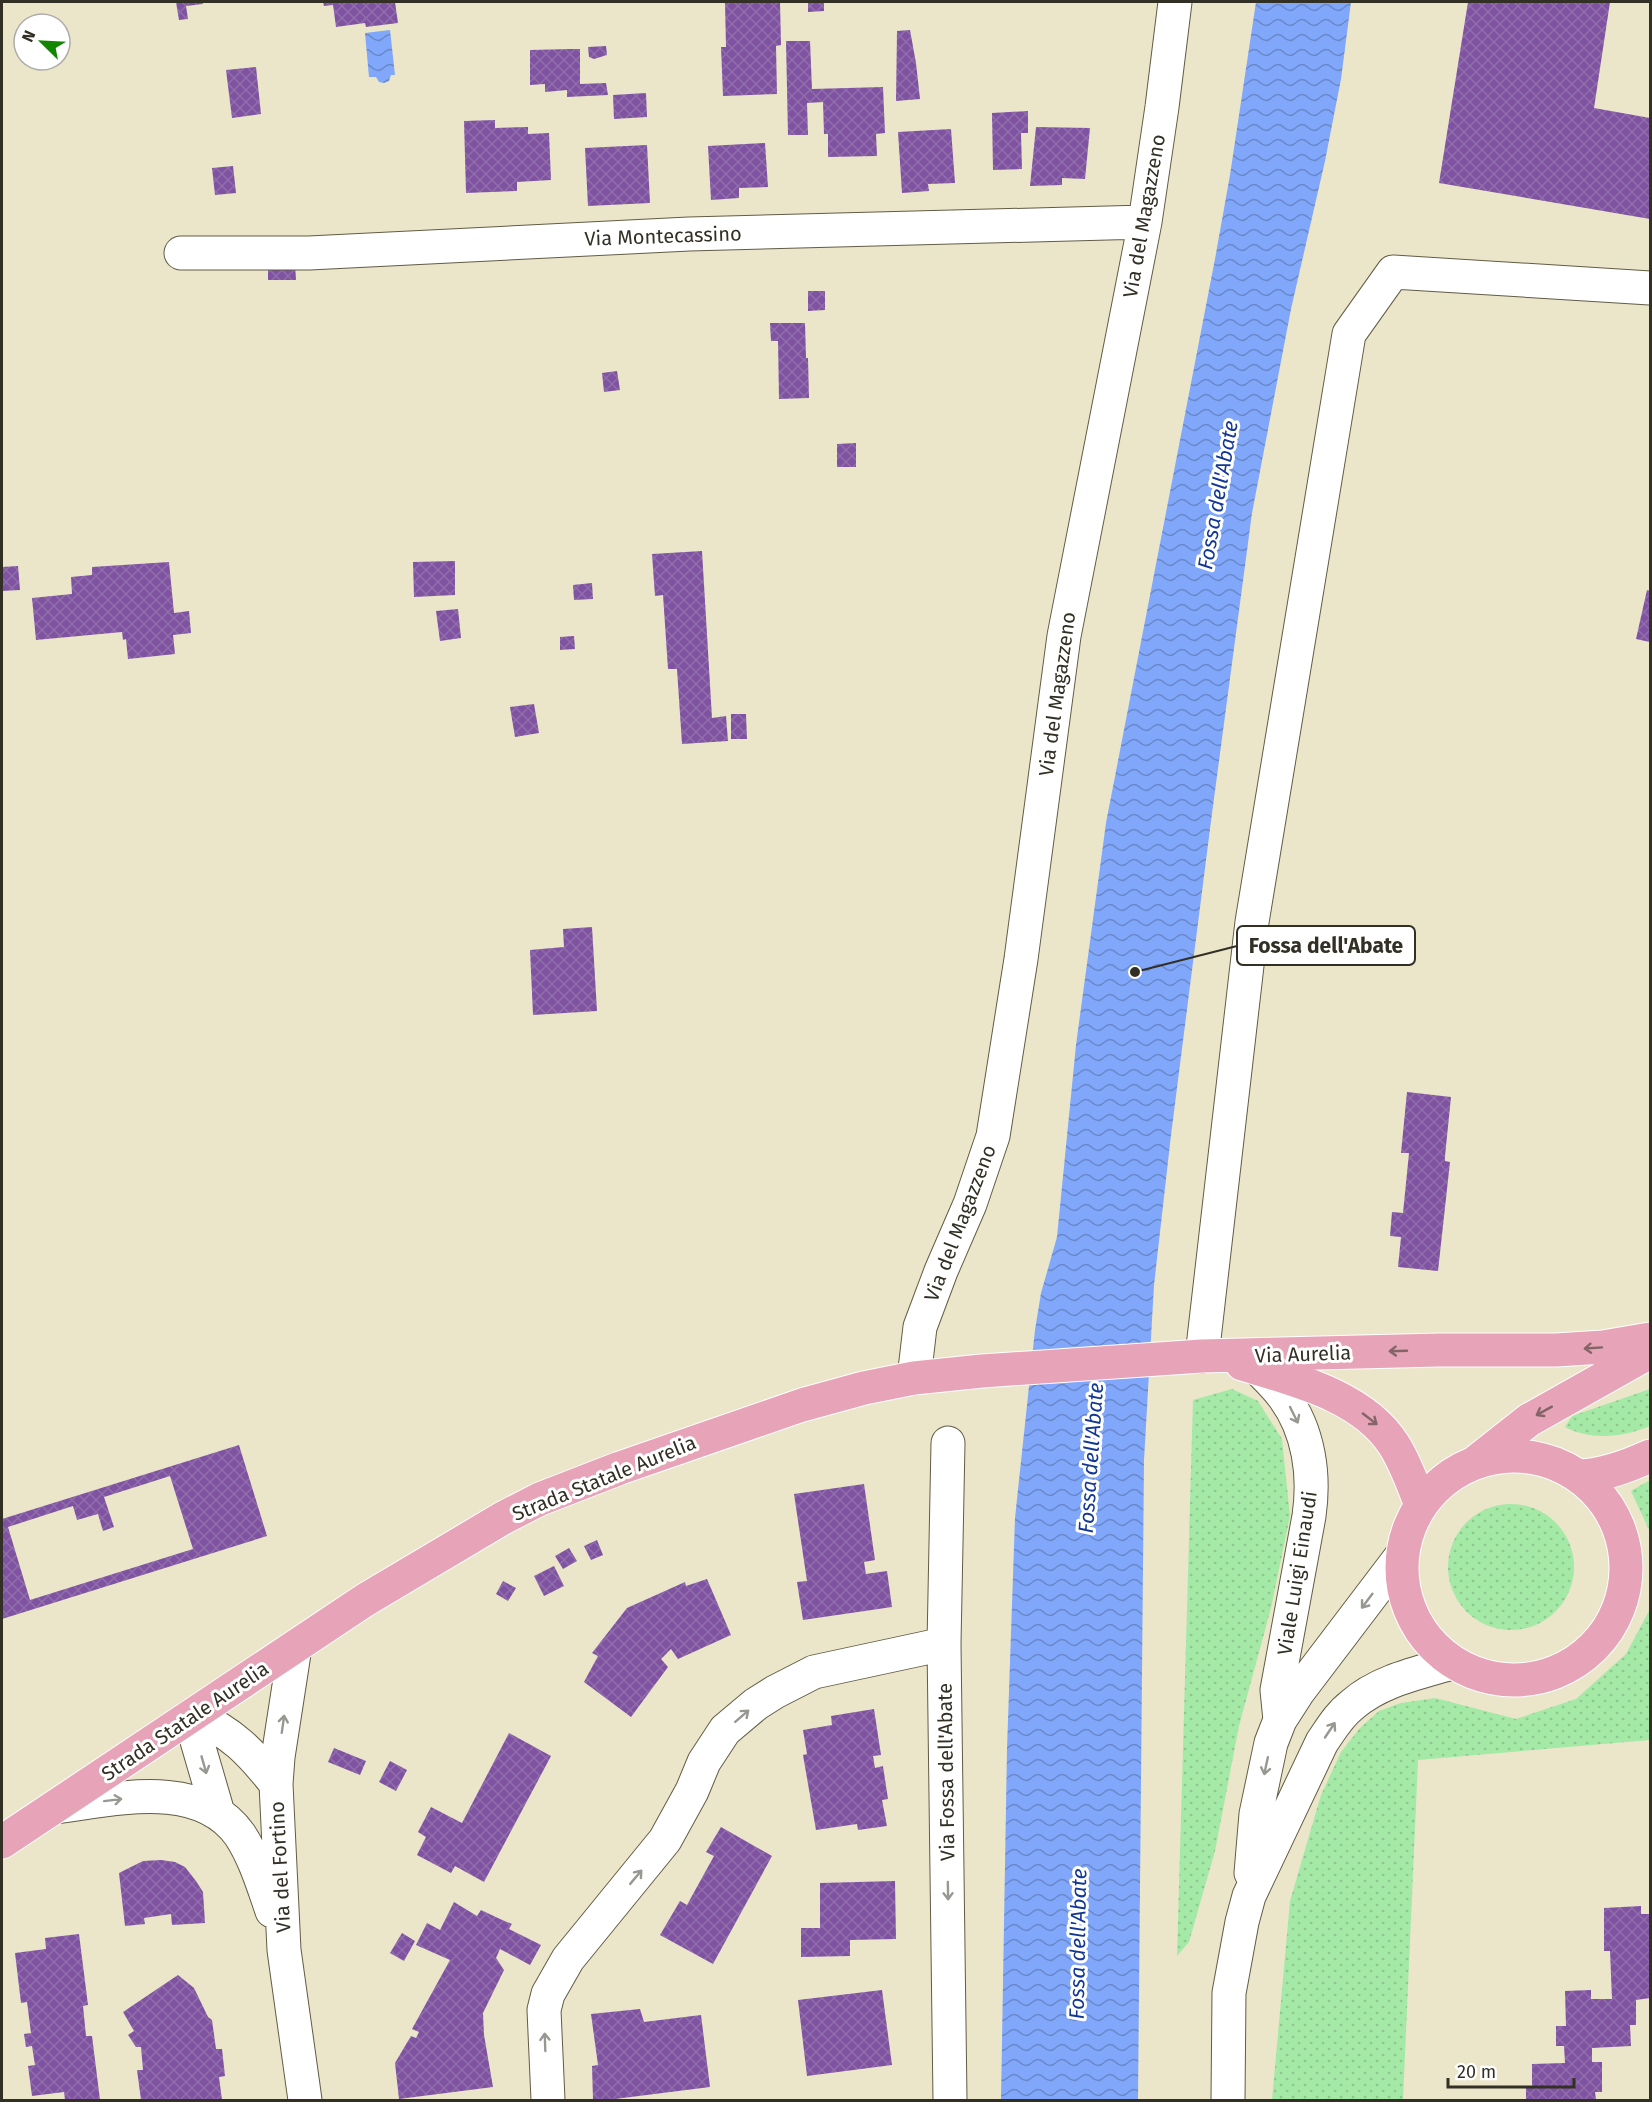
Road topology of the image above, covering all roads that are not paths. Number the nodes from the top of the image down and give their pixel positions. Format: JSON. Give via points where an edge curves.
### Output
{"nodes":[{"id":1,"x":1175,"y":2,"type":"edge"},
{"id":2,"x":1145,"y":222,"type":"junction"},
{"id":3,"x":181,"y":253,"type":"dead end"},
{"id":4,"x":1650,"y":288,"type":"edge"},
{"id":5,"x":1650,"y":1339,"type":"edge"},
{"id":6,"x":1650,"y":1352,"type":"edge"},
{"id":7,"x":1203,"y":1357,"type":"junction"},
{"id":8,"x":1259,"y":1369,"type":"junction"},
{"id":9,"x":914,"y":1378,"type":"junction"},
{"id":10,"x":948,"y":1443,"type":"dead end"},
{"id":11,"x":1650,"y":1456,"type":"edge"},
{"id":12,"x":1477,"y":1461,"type":"junction"},
{"id":13,"x":1580,"y":1476,"type":"junction"},
{"id":14,"x":1421,"y":1505,"type":"junction"},
{"id":15,"x":1402,"y":1555,"type":"junction"},
{"id":16,"x":1650,"y":1565,"type":"edge"},
{"id":17,"x":1624,"y":1591,"type":"junction"},
{"id":18,"x":944,"y":1644,"type":"junction"},
{"id":19,"x":296,"y":1647,"type":"junction"},
{"id":20,"x":1452,"y":1663,"type":"junction"},
{"id":21,"x":192,"y":1716,"type":"junction"},
{"id":22,"x":1280,"y":1720,"type":"junction"},
{"id":23,"x":276,"y":1784,"type":"junction"},
{"id":24,"x":55,"y":1807,"type":"junction"},
{"id":25,"x":219,"y":1813,"type":"junction"},
{"id":26,"x":2,"y":1842,"type":"edge"},
{"id":27,"x":1250,"y":1896,"type":"junction"},
{"id":28,"x":284,"y":1950,"type":"junction"},
{"id":29,"x":305,"y":2100,"type":"edge"},
{"id":30,"x":548,"y":2100,"type":"edge"},
{"id":31,"x":950,"y":2100,"type":"edge"},
{"id":32,"x":1228,"y":2100,"type":"edge"}],
"edges":[{"from":1,"to":2,"type":"street","name":"Via del Magazzeno"},
{"from":2,"to":3,"type":"street","name":"Via Montecassino","via":[[689,234],[309,253]]},
{"from":2,"to":9,"type":"street","name":"Via del Magazzeno","via":[[1064,636],[993,1137],[923,1318]]},
{"from":4,"to":7,"type":"street","via":[[1393,272],[1349,334],[1252,922]]},
{"from":5,"to":7,"type":"main road","name":"Via Aurelia","one_way":true,"via":[[1556,1350]]},
{"from":6,"to":12,"type":"main road","one_way":true,"via":[[1529,1420]]},
{"from":7,"to":8,"type":"main road","name":"Via Aurelia"},
{"from":7,"to":9,"type":"main road","name":"Strada Statale Aurelia"},
{"from":8,"to":14,"type":"main road","name":"Via Aurelia","one_way":true,"via":[[1329,1393],[1377,1424],[1394,1445]]},
{"from":8,"to":22,"type":"street","name":"Viale Luigi Einaudi","one_way":true,"via":[[1293,1412],[1306,1444],[1312,1479],[1309,1516],[1277,1690]]},
{"from":9,"to":19,"type":"main road","name":"Strada Statale Aurelia","via":[[802,1405],[540,1499],[365,1600]]},
{"from":10,"to":18,"type":"street","name":"Via Fossa dell'Abate"},
{"from":11,"to":13,"type":"main road","via":[[1616,1470]]},
{"from":12,"to":13,"type":"main road","via":[[1507,1455],[1538,1457]]},
{"from":12,"to":14,"type":"main road","via":[[1436,1486]]},
{"from":13,"to":17,"type":"main road","via":[[1604,1501],[1623,1539]]},
{"from":14,"to":15,"type":"main road","via":[[1408,1528]]},
{"from":15,"to":20,"type":"main road","via":[[1404,1596],[1412,1616],[1422,1634]]},
{"from":15,"to":22,"type":"street","name":"Viale Luigi Einaudi","one_way":true},
{"from":16,"to":17,"type":"main road"},
{"from":17,"to":20,"type":"main road","via":[[1617,1614],[1604,1635],[1567,1667],[1521,1681],[1473,1674]]},
{"from":30,"to":18,"type":"street","one_way":true,"via":[[544,2010],[548,1994],[568,1959],[665,1840],[711,1748],[726,1730],[756,1704],[814,1672]]},
{"from":18,"to":31,"type":"street","name":"Via Fossa dell'Abate","one_way":true},
{"from":19,"to":21,"type":"main road","name":"Strada Statale Aurelia"},
{"from":23,"to":19,"type":"street","name":"Via del Fortino","one_way":true},
{"from":27,"to":20,"type":"street","name":"Viale Luigi Einaudi","one_way":true,"via":[[1309,1768],[1337,1720],[1377,1688]]},
{"from":21,"to":23,"type":"street","name":"Via del Fortino","via":[[230,1735]]},
{"from":21,"to":24,"type":"main road","name":"Strada Statale Aurelia"},
{"from":21,"to":25,"type":"street","name":"Via del Fortino","one_way":true},
{"from":22,"to":27,"type":"street","name":"Viale Luigi Einaudi","one_way":true,"via":[[1271,1743],[1256,1814]]},
{"from":23,"to":28,"type":"street","name":"Via del Fortino"},
{"from":24,"to":25,"type":"street","name":"Via del Fortino","one_way":true,"via":[[151,1796],[200,1805]]},
{"from":24,"to":26,"type":"main road","name":"Strada Statale Aurelia"},
{"from":25,"to":28,"type":"street","name":"Via del Fortino","via":[[250,1851]]},
{"from":27,"to":32,"type":"street","name":"Viale Luigi Einaudi","via":[[1229,1993]]},
{"from":28,"to":29,"type":"street","name":"Via del Fortino"}]}
